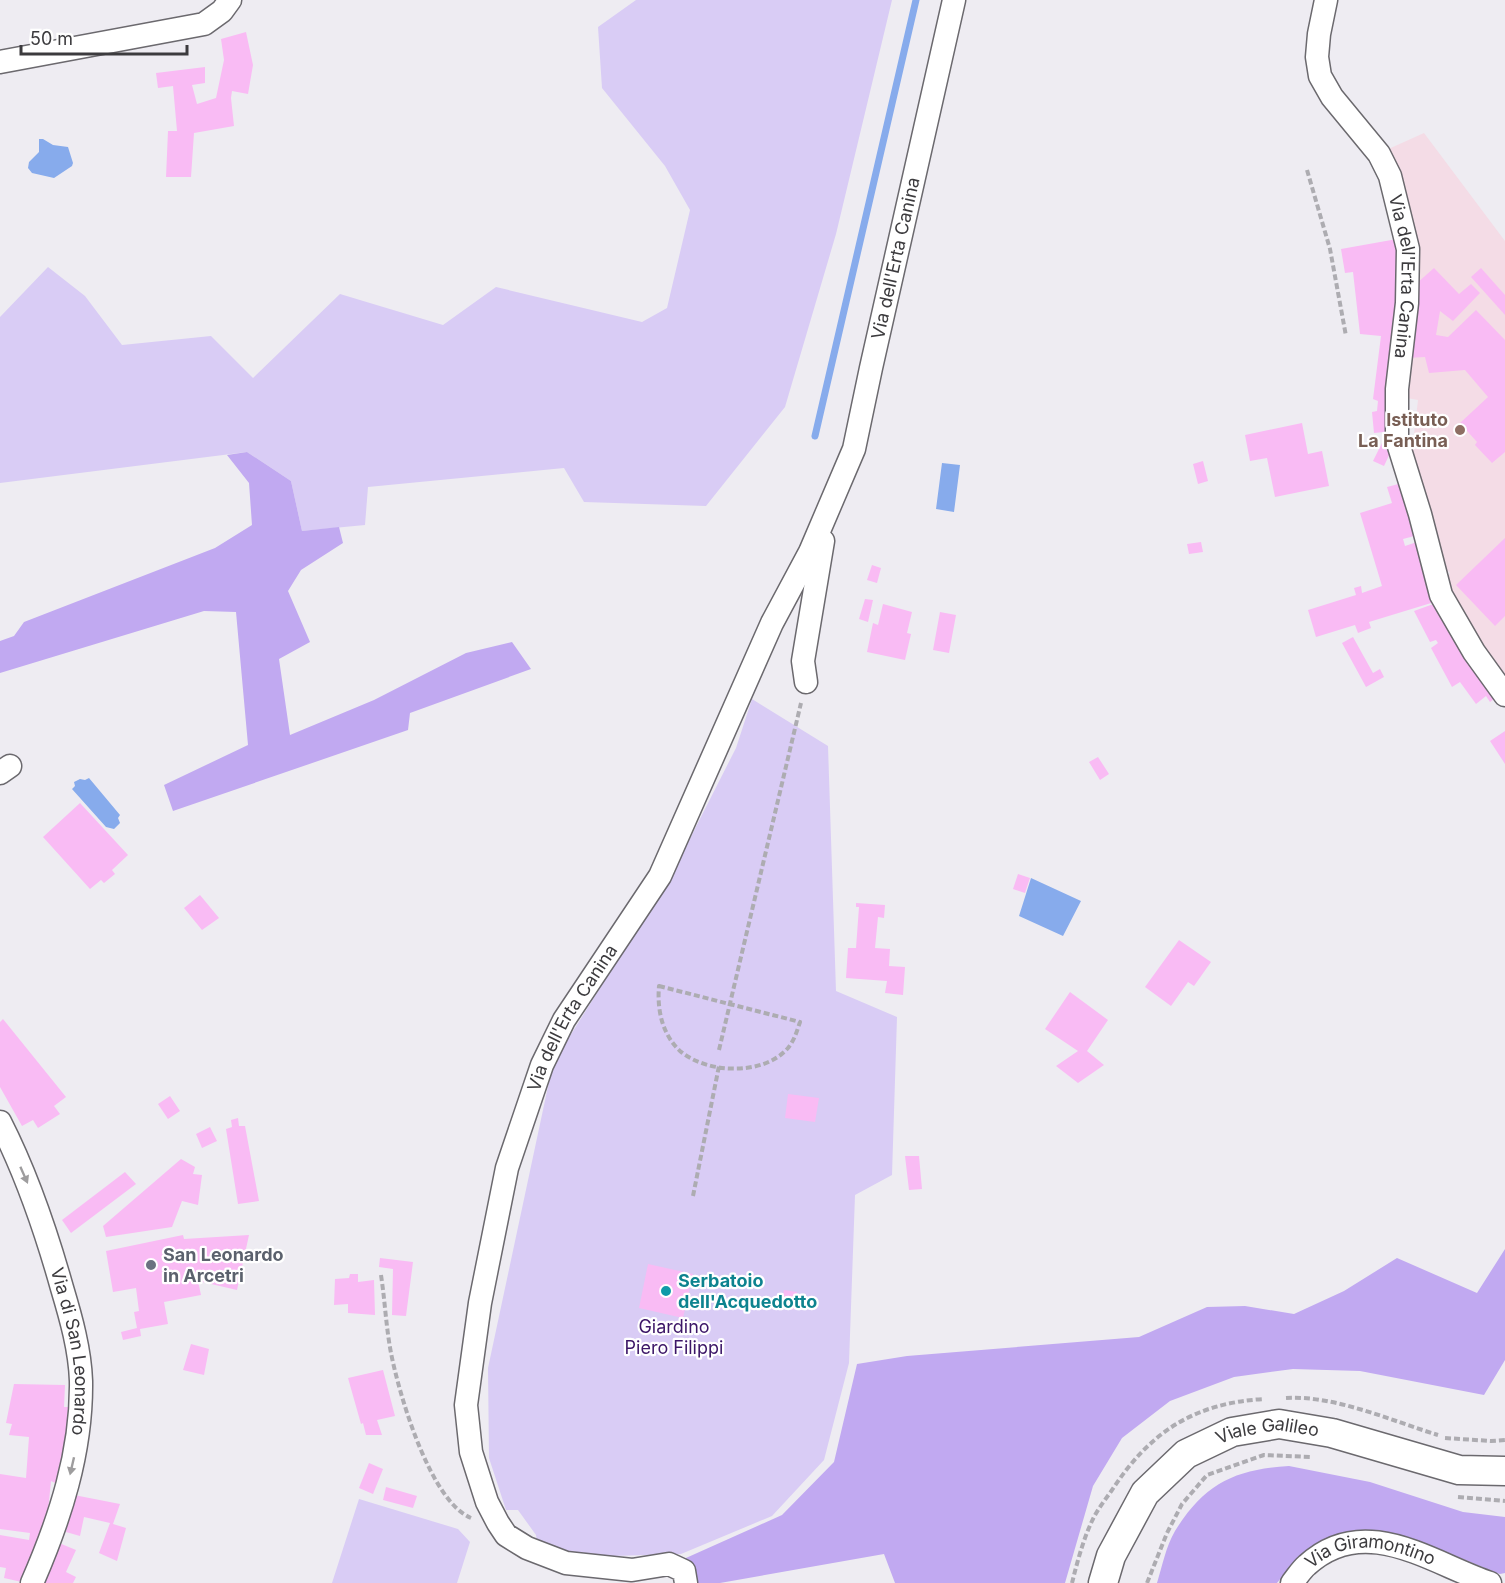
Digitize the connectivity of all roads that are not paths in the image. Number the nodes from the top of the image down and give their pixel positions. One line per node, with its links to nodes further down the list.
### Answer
1 (230, 0): 4 (street)
2 (954, 0): 7 (street, Via dell'Erta Canina)
3 (1326, 0): 6 (street, Via dell'Erta Canina)
4 (0, 62)
5 (1413, 368): 6 (street)
6 (1402, 460): 9 (street, Via dell'Erta Canina)
7 (827, 513): 8 (street, Via dell'Erta Canina); 13 (street, Via dell'Erta Canina)
8 (806, 682)
9 (1505, 695)
10 (0, 1122): 12 (street, Via di San Leonardo, one-way to 12)
11 (1505, 1471): 14 (main road, Viale Galileo)
12 (32, 1583)
13 (686, 1583)
14 (1103, 1583)
15 (1292, 1583): 16 (street, Via Giramontino)
16 (1490, 1583)

